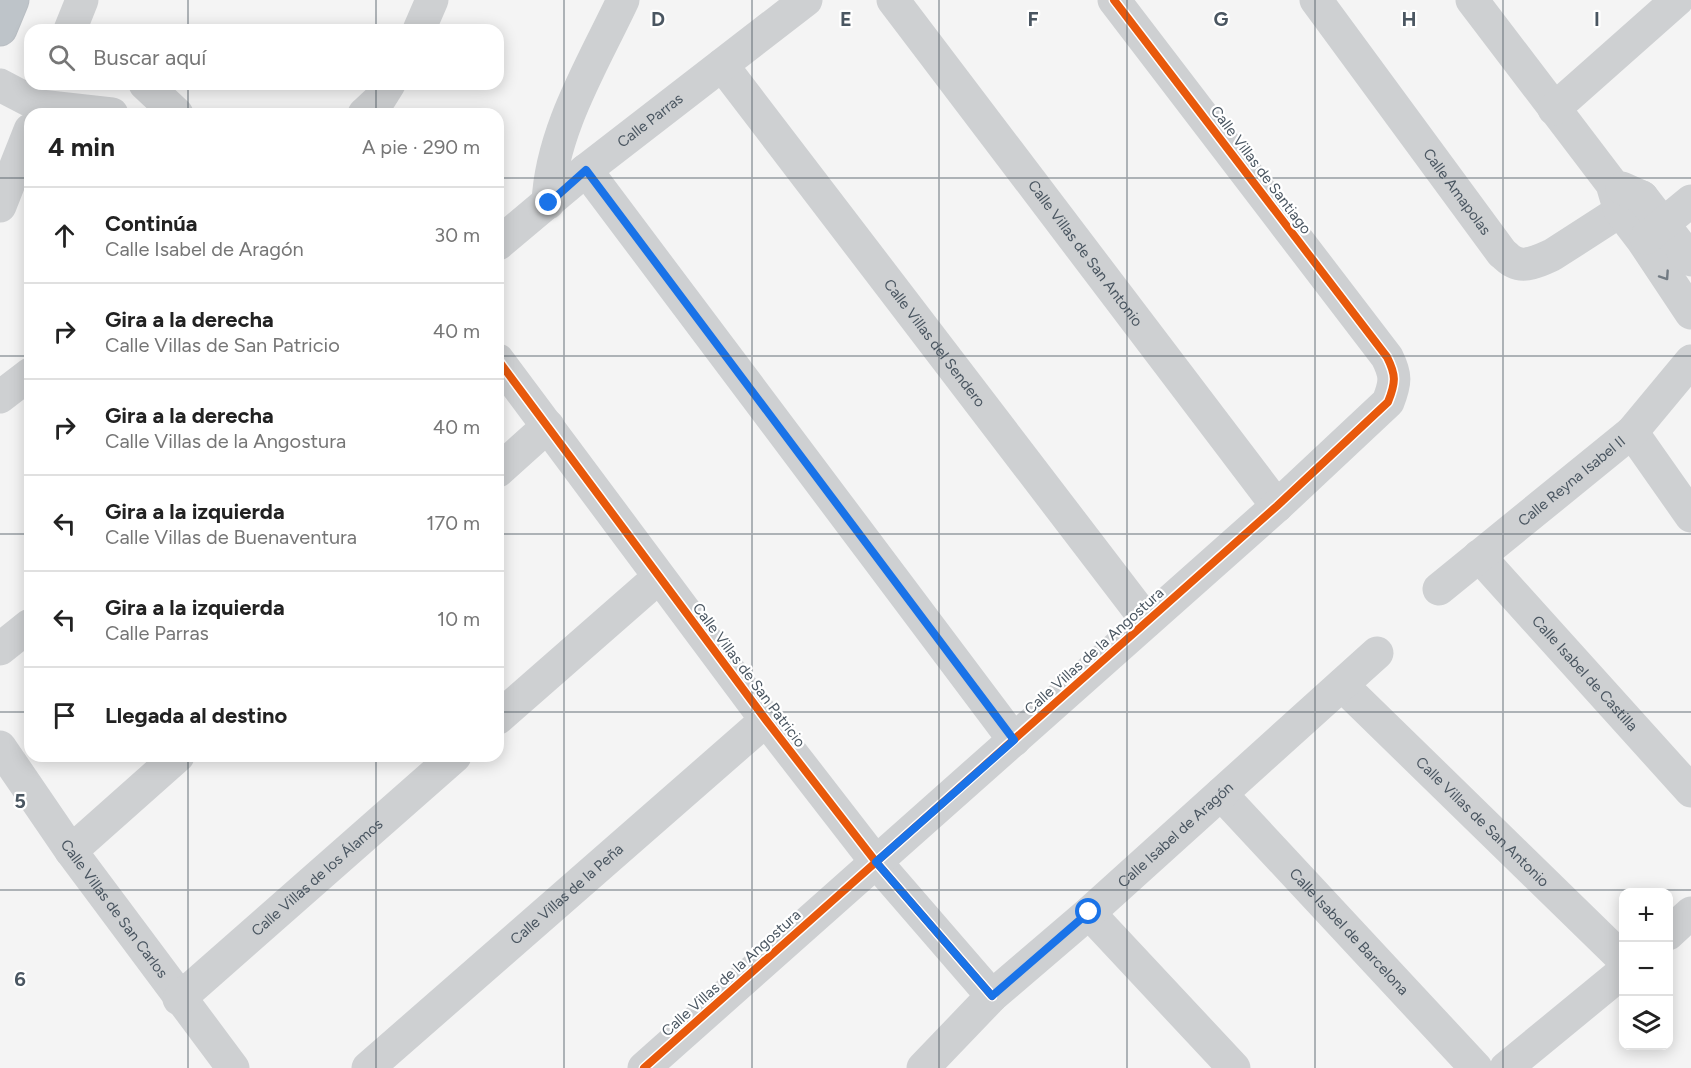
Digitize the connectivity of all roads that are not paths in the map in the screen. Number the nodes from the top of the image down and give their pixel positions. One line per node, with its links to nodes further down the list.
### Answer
1 (12, 0): 11 (highway)
2 (432, 0): 10 (street)
3 (622, 0): 24 (street)
4 (806, 0): 12 (street, Calle Parras)
5 (893, 0): 38 (street, Calle Villas de San Antonio)
6 (1114, 0): 30 (street, Calle Villas de Santiago)
7 (1316, 0): 22 (street, Calle Amapolas)
8 (1472, 0): 19 (street)
9 (1677, 0): 19 (street)
10 (422, 24)
11 (0, 29)
12 (722, 64): 21 (street, Calle Parras); 43 (street, Calle Villas del Sendero)
13 (0, 85): 16 (street)
14 (151, 90): 17 (street)
15 (385, 90): 18 (street)
16 (37, 108)
17 (170, 108)
18 (370, 108)
19 (1554, 108): 22 (street)
20 (24, 146): 25 (street)
21 (586, 170): 24 (street, Calle Parras); 50 (street)
22 (1624, 197): 26 (street)
23 (1691, 201): 26 (street)
24 (549, 203): 27 (street, Calle Parras)
25 (0, 206)
26 (1653, 233): 28 (street); 29 (street, one-way to 29)
27 (504, 239)
28 (1691, 260)
29 (1691, 313)
30 (1387, 357): 38 (street, Calle Villas de la Angostura)
31 (1691, 361): 36 (street, Calle Reyna Isabel II)
32 (504, 368): 35 (street, Calle Villas de San Patricio)
33 (24, 379): 34 (street)
34 (0, 397)
35 (549, 426): 37 (street); 41 (street, Calle Villas de San Patricio)
36 (1632, 432): 39 (street); 40 (street, Calle Reyna Isabel II)
37 (504, 466)
38 (1276, 506): 43 (street, Calle Villas de la Angostura)
39 (1691, 516)
40 (1479, 556): 42 (street, Calle Reyna Isabel II); 54 (street, Calle Isabel de Castilla)
41 (659, 577): 48 (street); 49 (street, Calle Villas de San Patricio)
42 (1439, 589)
43 (1147, 621): 50 (street, Calle Villas de la Angostura)
44 (24, 630): 45 (street)
45 (0, 649)
46 (1377, 653): 47 (street, Calle Isabel de Aragón)
47 (1342, 685): 55 (street, Calle Isabel de Aragón); 59 (street, Calle Villas de San Antonio)
48 (504, 713)
49 (766, 720): 57 (street, Calle Villas de San Patricio); 65 (street, Calle Villas de la Peña)
50 (1014, 740): 57 (street, Calle Villas de la Angostura)
51 (0, 747): 56 (street, Calle Villas de San Carlos)
52 (171, 762): 56 (street)
53 (448, 762): 62 (street, Calle Villas de los Álamos)
54 (1691, 791)
55 (1221, 794): 58 (street, Calle Isabel de Aragón); 68 (street, Calle Isabel de Barcelona)
56 (71, 851): 62 (street, Calle Villas de San Carlos)
57 (876, 862): 61 (street, Calle Villas de San Patricio); 66 (street, Calle Villas de la Angostura)
58 (1089, 912): 61 (street, Calle Isabel de Aragón); 63 (street)
59 (1619, 956)
60 (1619, 974): 69 (street)
61 (992, 996): 67 (street, Calle Isabel de Aragón)
62 (180, 999): 64 (street, Calle Villas de San Carlos)
63 (1228, 1066)
64 (233, 1068)
65 (368, 1068)
66 (644, 1068)
67 (923, 1068)
68 (1476, 1068)
69 (1506, 1068)

